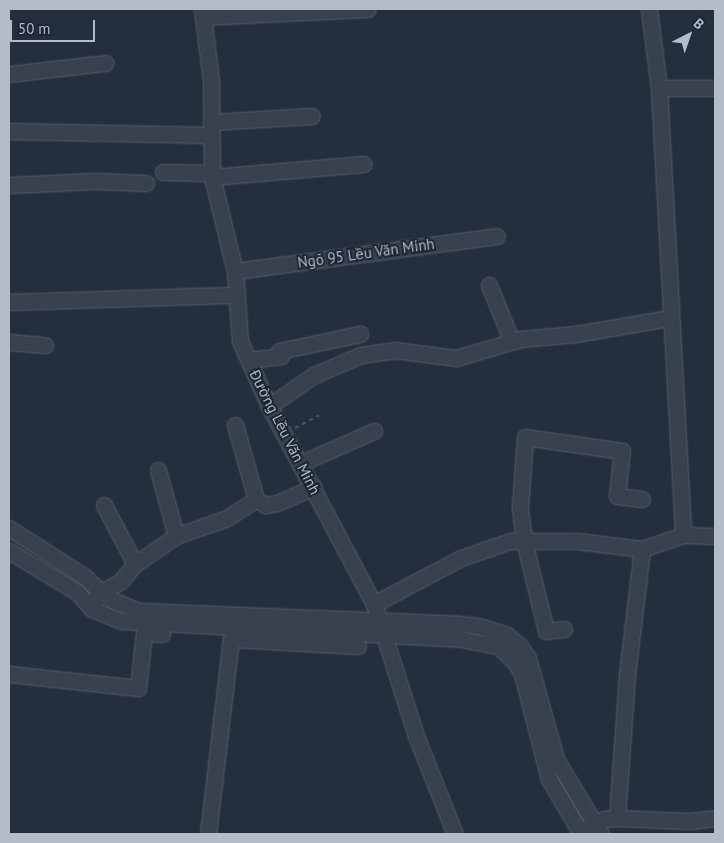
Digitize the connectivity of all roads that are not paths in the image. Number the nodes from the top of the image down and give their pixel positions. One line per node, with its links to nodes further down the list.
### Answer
1 (368, 9): 3 (street)
2 (649, 9): 6 (street)
3 (203, 13): 9 (street, Đường Lều Văn Minh)
4 (105, 63): 5 (street)
5 (9, 74)
6 (659, 88): 7 (street); 21 (street)
7 (715, 88)
8 (312, 116): 9 (street)
9 (211, 128): 10 (street); 13 (street, Đường Lều Văn Minh)
10 (9, 131)
11 (362, 164): 13 (street)
12 (164, 172): 13 (street)
13 (212, 175): 17 (street, Đường Lều Văn Minh)
14 (146, 183): 15 (street)
15 (9, 185)
16 (497, 236): 17 (street, Ngõ 95 Lều Văn Minh)
17 (235, 271): 19 (street, Đường Lều Văn Minh)
18 (489, 285): 24 (street)
19 (237, 295): 20 (street); 26 (street, Đường Lều Văn Minh)
20 (9, 302)
21 (670, 318): 24 (street); 37 (street)
22 (360, 334): 26 (street)
23 (9, 342): 25 (street)
24 (512, 342): 27 (street)
25 (45, 345)
26 (248, 360): 27 (street, Đường Lều Văn Minh)
27 (269, 406): 30 (street, Đường Lều Văn Minh)
28 (235, 424): 33 (street)
29 (374, 431): 30 (street)
30 (301, 463): 32 (street, Đường Lều Văn Minh)
31 (158, 470): 38 (street)
32 (314, 487): 33 (street); 45 (street, Đường Lều Văn Minh)
33 (256, 499): 38 (street)
34 (642, 499): 40 (street)
35 (104, 505): 43 (street)
36 (9, 528): 44 (street)
37 (683, 534): 39 (street); 41 (street)
38 (176, 536): 43 (street)
39 (715, 536)
40 (524, 541): 41 (street); 45 (street); 48 (street)
41 (642, 549): 53 (street)
42 (9, 551): 46 (street)
43 (135, 564): 44 (street)
44 (98, 592): 46 (street); 47 (street)
45 (374, 604): 47 (street, Đường Lều Văn Minh)
46 (92, 608): 50 (street)
47 (379, 619): 50 (street, Đường Lều Văn Minh); 52 (street)
48 (564, 629)
49 (231, 639): 50 (street); 51 (street); 57 (street)
50 (386, 642): 52 (street); 58 (street, Đường Lều Văn Minh)
51 (9, 674)
52 (536, 708): 55 (street); 56 (street)
53 (618, 818): 54 (street); 55 (street)
54 (715, 818)
55 (597, 829): 56 (street)
56 (579, 833)
57 (208, 834)
58 (455, 834)

